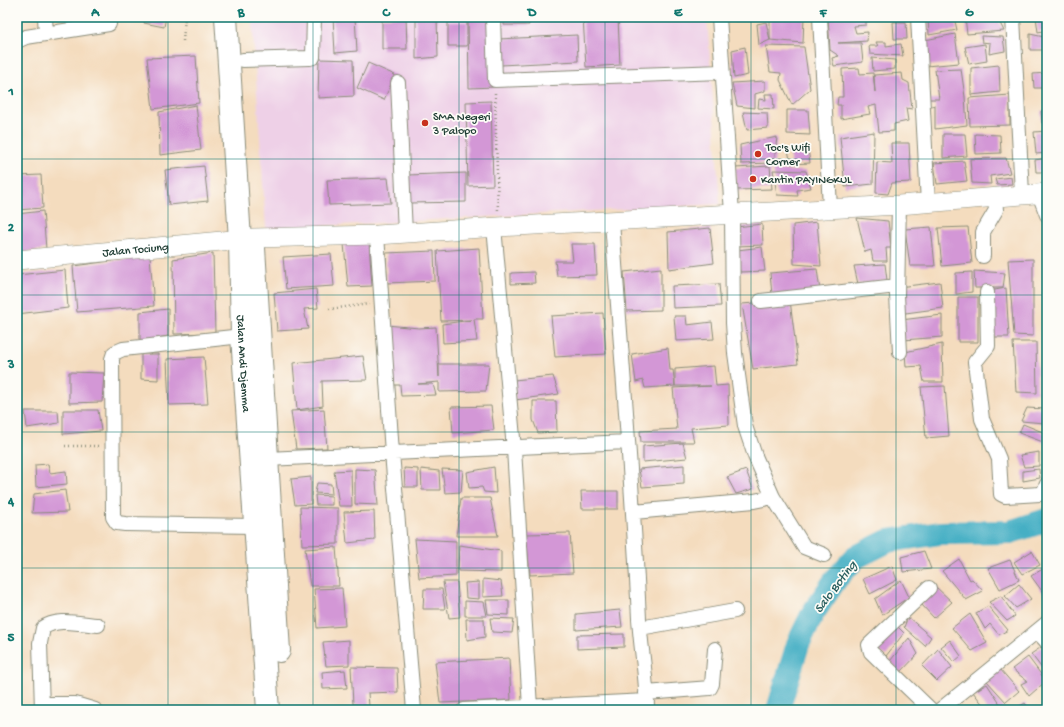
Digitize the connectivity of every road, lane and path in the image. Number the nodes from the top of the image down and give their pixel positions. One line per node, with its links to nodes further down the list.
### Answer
1 (45, 17): 12 (street)
2 (186, 17): 14 (path)
3 (226, 17): 30 (highway, Jalan Andi Djemma)
4 (240, 17): 15 (highway, Jalan Andi Djemma)
5 (314, 17): 15 (street)
6 (493, 17): 17 (street)
7 (719, 17): 16 (street)
8 (820, 17): 23 (street)
9 (918, 17): 21 (street)
10 (1013, 17): 19 (street)
11 (109, 24): 12 (street)
12 (46, 34): 13 (street)
13 (17, 41)
14 (183, 41)
15 (243, 60): 30 (highway, Jalan Andi Djemma)
16 (722, 72): 17 (street); 24 (street)
17 (495, 80): 27 (path)
18 (398, 84): 28 (street)
19 (1036, 194): 20 (street, Jalan Tociung); 25 (street)
20 (996, 197): 21 (street, Jalan Tociung); 31 (street)
21 (928, 203): 22 (street, Jalan Tociung)
22 (899, 205): 23 (street, Jalan Tociung); 33 (street)
23 (830, 208): 24 (street, Jalan Tociung)
24 (732, 214): 26 (street, Jalan Tociung); 47 (street)
25 (1047, 215)
26 (612, 220): 27 (street, Jalan Tociung); 40 (street)
27 (496, 227): 28 (street, Jalan Tociung); 43 (street)
28 (405, 233): 29 (street, Jalan Tociung)
29 (377, 235): 30 (street, Jalan Tociung); 36 (street)
30 (247, 239): 32 (street, Jalan Tociung); 38 (highway, Jalan Andi Djemma); 45 (highway, Jalan Andi Djemma)
31 (983, 256)
32 (17, 260)
33 (897, 286): 35 (street); 39 (street)
34 (987, 292): 46 (street)
35 (761, 301)
36 (381, 302): 37 (path); 44 (street)
37 (330, 309)
38 (242, 336): 42 (street); 49 (highway, Jalan Andi Djemma)
39 (900, 352)
40 (627, 442): 43 (street); 48 (street)
41 (65, 446): 42 (path)
42 (113, 446): 49 (street)
43 (514, 449): 44 (street); 60 (street)
44 (392, 453): 45 (street); 64 (street)
45 (267, 459): 63 (highway, Jalan Andi Djemma)
46 (1047, 484)
47 (773, 497): 48 (street); 50 (street)
48 (634, 512): 55 (street)
49 (255, 526): 62 (highway, Jalan Andi Djemma)
50 (824, 555)
51 (929, 588): 66 (street)
52 (735, 611): 55 (street)
53 (98, 625): 59 (street)
54 (1042, 627): 56 (street); 67 (street)
55 (640, 628): 58 (street)
56 (1047, 642)
57 (715, 649): 58 (street)
58 (647, 702): 60 (street)
59 (42, 707): 61 (street)
60 (530, 707): 65 (street)
61 (95, 710)
62 (268, 710)
63 (282, 710)
64 (414, 710)
65 (464, 710)
66 (931, 710)
67 (940, 710)

